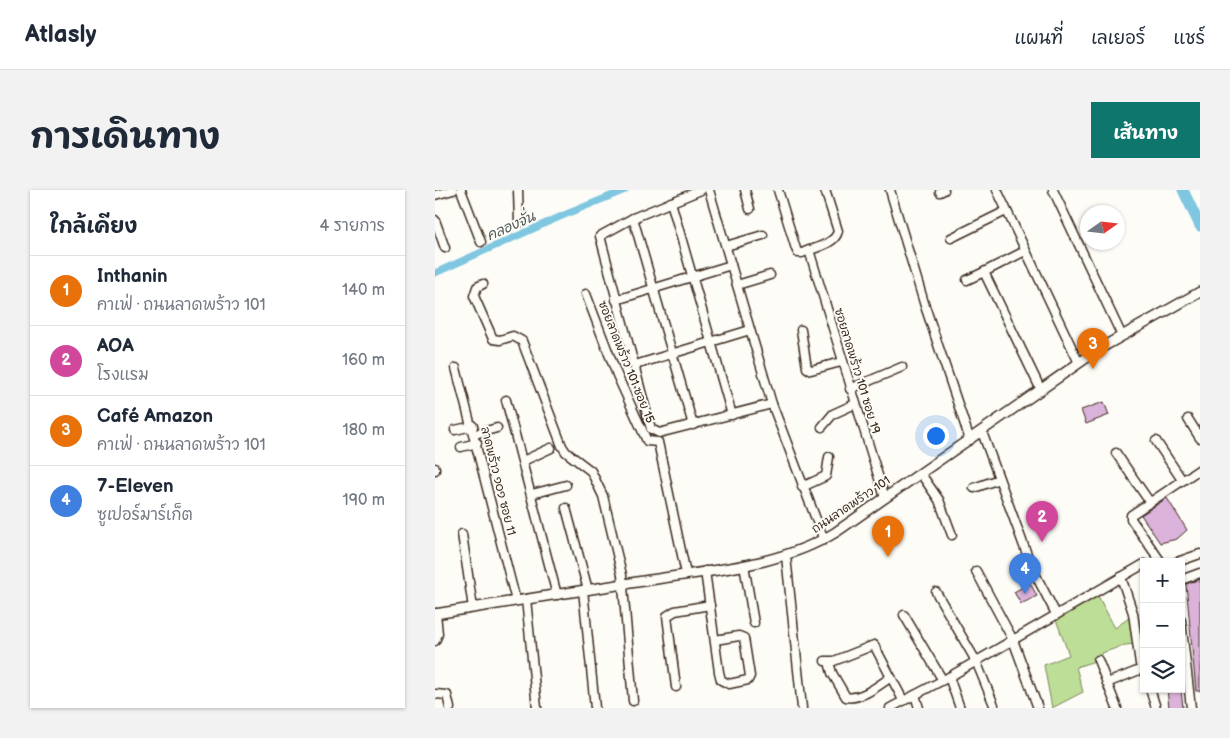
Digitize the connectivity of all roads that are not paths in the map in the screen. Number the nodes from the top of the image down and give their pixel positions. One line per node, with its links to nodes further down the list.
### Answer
1 (461, 190): 21 (street)
2 (518, 190): 18 (street)
3 (701, 190): 13 (street)
4 (709, 190): 22 (street)
5 (745, 190): 14 (street)
6 (778, 190): 24 (street)
7 (825, 190): 24 (street)
8 (890, 190): 62 (street)
9 (997, 190): 15 (street)
10 (1053, 190): 39 (street)
11 (449, 191): 12 (street)
12 (435, 195)
13 (671, 202): 16 (street); 29 (street)
14 (750, 209)
15 (1006, 211): 20 (street); 25 (street)
16 (633, 218): 33 (street); 36 (street)
17 (435, 220): 23 (street)
18 (519, 223)
19 (763, 235): 22 (street)
20 (951, 238)
21 (481, 242)
22 (726, 246): 26 (street)
23 (445, 248)
24 (809, 250): 42 (street, ซอยลาดพร้าว 101 ซอย 19)
25 (1025, 251): 27 (street); 44 (street)
26 (731, 265): 29 (street); 32 (street)
27 (984, 272): 30 (street); 48 (street)
28 (770, 275): 32 (street)
29 (692, 277): 33 (street); 40 (street)
30 (967, 280)
31 (483, 284): 96 (street)
32 (737, 286): 37 (street)
33 (654, 289): 36 (street); 41 (street)
34 (1200, 292): 39 (street, ถนนลาดพร้าว 101)
35 (586, 294): 93 (street, ซอยลาดพร้าว 101 ซอย 15)
36 (616, 300): 43 (street)
37 (750, 330): 40 (street); 50 (street)
38 (801, 330): 42 (street)
39 (1122, 336): 44 (street, ถนนลาดพร้าว 101)
40 (711, 343): 41 (street); 52 (street)
41 (673, 354): 43 (street); 54 (street)
42 (841, 362): 47 (street, ซอยลาดพร้าว 101 ซอย 19)
43 (635, 364): 54 (street)
44 (1079, 364): 48 (street, ถนนลาดพร้าว 101)
45 (902, 367): 47 (street)
46 (456, 368): 55 (street, ลาดพร้าว ๑๐๑ ซอย 11)
47 (850, 389): 51 (street, ซอยลาดพร้าว 101 ซอย 19)
48 (1041, 390): 59 (street, ถนนลาดพร้าว 101)
49 (505, 400): 69 (street)
50 (772, 404): 52 (street); 75 (street)
51 (855, 404): 57 (street); 78 (street, ซอยลาดพร้าว 101 ซอย 19)
52 (732, 414): 54 (street)
53 (1188, 419): 61 (street)
54 (693, 425)
55 (473, 426): 58 (street); 60 (street, ลาดพร้าว ๑๐๑ ซอย 11)
56 (497, 428): 60 (street)
57 (821, 428)
58 (455, 430)
59 (982, 432): 62 (street, ถนนลาดพร้าว 101); 72 (street)
60 (475, 434): 64 (street, ลาดพร้าว ๑๐๑ ซอย 11)
61 (1200, 438)
62 (970, 440): 71 (street, ถนนลาดพร้าว 101)
63 (1156, 441): 73 (street)
64 (477, 443): 65 (street); 101 (street, ลาดพร้าว ๑๐๑ ซอย 11)
65 (461, 447)
66 (551, 448): 69 (street)
67 (1116, 453): 79 (street)
68 (829, 457): 75 (street)
69 (523, 461): 77 (street)
70 (1200, 469): 73 (street)
71 (921, 474): 78 (street, ถนนลาดพร้าว 101); 82 (street)
72 (999, 479): 76 (street); 105 (street)
73 (1182, 480): 79 (street)
74 (566, 485): 77 (street)
75 (802, 487): 83 (street)
76 (975, 488)
77 (532, 494): 99 (street)
78 (885, 498): 83 (street, ถนนลาดพร้าว 101)
79 (1149, 501): 86 (street)
80 (566, 508): 97 (street)
81 (462, 534): 103 (street)
82 (952, 535)
83 (823, 540): 85 (street, ถนนลาดพร้าว 101)
84 (1200, 554): 87 (street)
85 (786, 556): 88 (street, ถนนลาดพร้าว 101); 129 (street)
86 (1158, 558)
87 (1185, 559)
88 (744, 565): 90 (street, ถนนลาดพร้าว 101); 107 (street)
89 (1140, 566): 94 (street)
90 (705, 571): 93 (street, ถนนลาดพร้าว 101); 102 (street)
91 (976, 571): 109 (street)
92 (1200, 573): 95 (street)
93 (686, 574): 96 (street, ถนนลาดพร้าว 101)
94 (1121, 578): 105 (street); 112 (street)
95 (1185, 579)
96 (624, 584): 97 (street, ถนนลาดพร้าว 101); 124 (street)
97 (585, 590): 99 (street, ถนนลาดพร้าว 101); 128 (street)
98 (936, 592): 114 (street)
99 (557, 594): 100 (street, ถนนลาดพร้าว 101)
100 (527, 599): 101 (street, ถนนลาดพร้าว 101); 127 (street)
101 (516, 601): 103 (street, ถนนลาดพร้าว 101)
102 (710, 606): 108 (street); 119 (street)
103 (473, 608): 104 (street, ถนนลาดพร้าว 101)
104 (436, 613): 110 (street)
105 (1056, 614): 109 (street)
106 (904, 615): 117 (street)
107 (754, 622)
108 (715, 640): 108 (street)
109 (1013, 640): 114 (street); 133 (street)
110 (435, 641)
111 (1184, 648): 136 (street)
112 (1140, 654)
113 (1099, 660): 118 (street)
114 (976, 661): 117 (street); 125 (street)
115 (1140, 672): 118 (street)
116 (891, 678): 116 (street); 123 (street)
117 (946, 678): 122 (street); 132 (street)
118 (1107, 683): 134 (street)
119 (676, 687)
120 (1151, 693): 135 (street)
121 (435, 694): 126 (street)
122 (915, 695): 123 (street); 131 (street)
123 (903, 700): 130 (street)
124 (633, 701)
125 (994, 704)
126 (450, 708)
127 (537, 708)
128 (595, 708)
129 (802, 708)
130 (890, 708)
131 (919, 708)
132 (960, 708)
133 (1038, 708)
134 (1117, 708)
135 (1156, 708)
136 (1191, 708)

